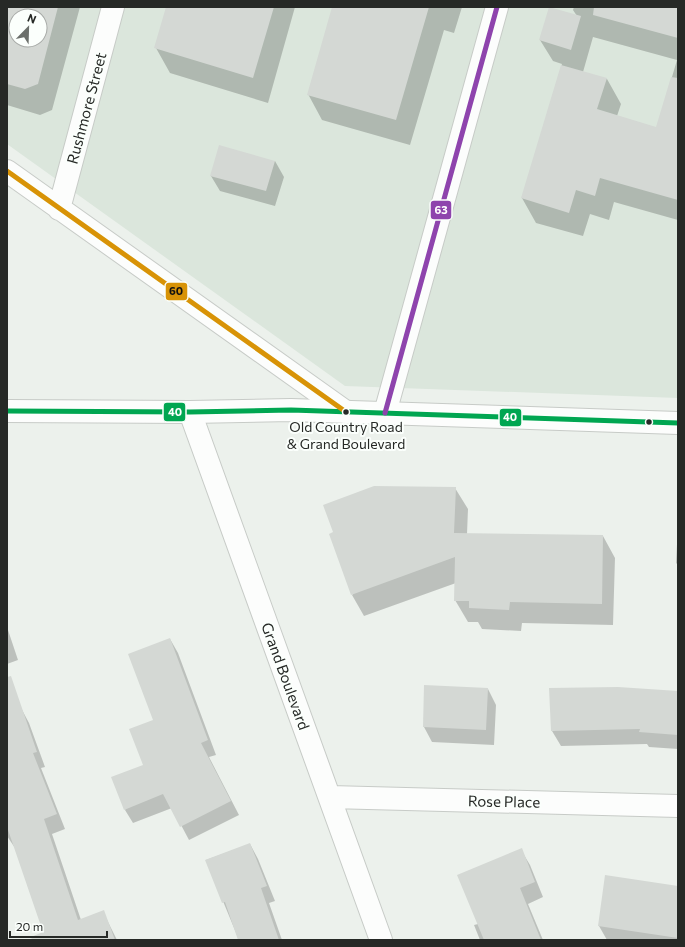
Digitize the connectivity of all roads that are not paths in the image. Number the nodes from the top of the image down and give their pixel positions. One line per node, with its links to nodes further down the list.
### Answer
1 (114, 7): 4 (street, Rushmore Street)
2 (497, 7): 8 (street)
3 (7, 171): 4 (street)
4 (59, 209): 7 (street)
5 (7, 411): 6 (street)
6 (190, 412): 7 (street); 10 (street, Grand Boulevard)
7 (346, 412): 8 (street)
8 (385, 413): 9 (street)
9 (678, 423)
10 (330, 797): 11 (street, Rose Place); 12 (street, Grand Boulevard)
11 (678, 806)
12 (381, 940)

